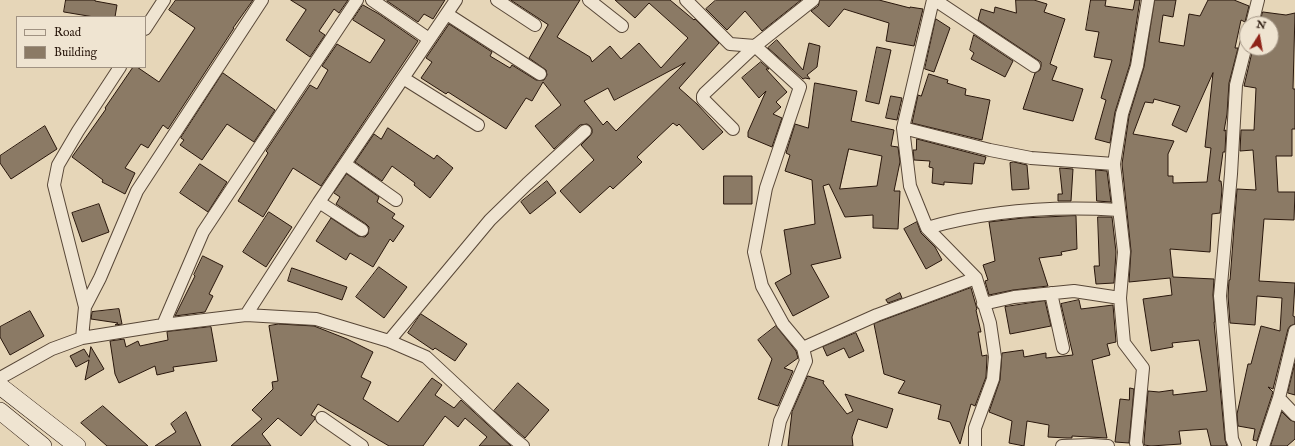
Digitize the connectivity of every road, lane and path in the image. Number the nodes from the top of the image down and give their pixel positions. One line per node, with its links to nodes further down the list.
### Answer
1 (164, 0): 17 (street)
2 (262, 0): 40 (street)
3 (357, 0): 42 (street)
4 (372, 0): 18 (street)
5 (456, 0): 13 (street)
6 (497, 0): 15 (street)
7 (589, 0): 16 (street)
8 (686, 0): 19 (street)
9 (813, 0): 19 (street)
10 (934, 0): 21 (street); 26 (street)
11 (1148, 0): 30 (street)
12 (1258, 0): 14 (street)
13 (447, 14): 18 (street); 23 (street)
14 (1254, 16)
15 (535, 25)
16 (622, 26)
17 (146, 27)
18 (429, 39): 24 (street)
19 (755, 46): 27 (street); 46 (street)
20 (1243, 56): 63 (street)
21 (1034, 66)
22 (119, 68): 40 (street)
23 (540, 74)
24 (403, 78): 25 (street); 29 (street)
25 (478, 125)
26 (903, 128): 30 (street); 34 (street)
27 (732, 129)
28 (585, 131): 45 (street)
29 (345, 164): 31 (street); 32 (street)
30 (1114, 164): 33 (street)
31 (396, 200)
32 (319, 202): 35 (street); 41 (street)
33 (1119, 210): 34 (street); 38 (street)
34 (928, 228): 36 (street)
35 (362, 230)
36 (976, 278): 39 (street); 46 (street)
37 (1051, 293): 38 (street); 39 (street); 47 (street)
38 (1120, 298): 54 (street)
39 (983, 304): 60 (street)
40 (85, 307): 44 (street)
41 (246, 315): 42 (street); 45 (street)
42 (163, 325): 44 (street)
43 (1295, 331): 50 (street)
44 (82, 338): 48 (street)
45 (389, 342): 58 (street)
46 (803, 348): 59 (street)
47 (1063, 348)
48 (0, 378)
49 (0, 386): 56 (main road)
50 (1279, 398): 52 (street); 64 (street)
51 (0, 411): 55 (main road)
52 (1295, 415)
53 (322, 418): 57 (street)
54 (1133, 445)
55 (43, 446)
56 (77, 446)
57 (362, 446)
58 (524, 446)
59 (775, 446)
60 (975, 446)
61 (1062, 446): 62 (street)
62 (1108, 446)
63 (1235, 446)
64 (1263, 446)

